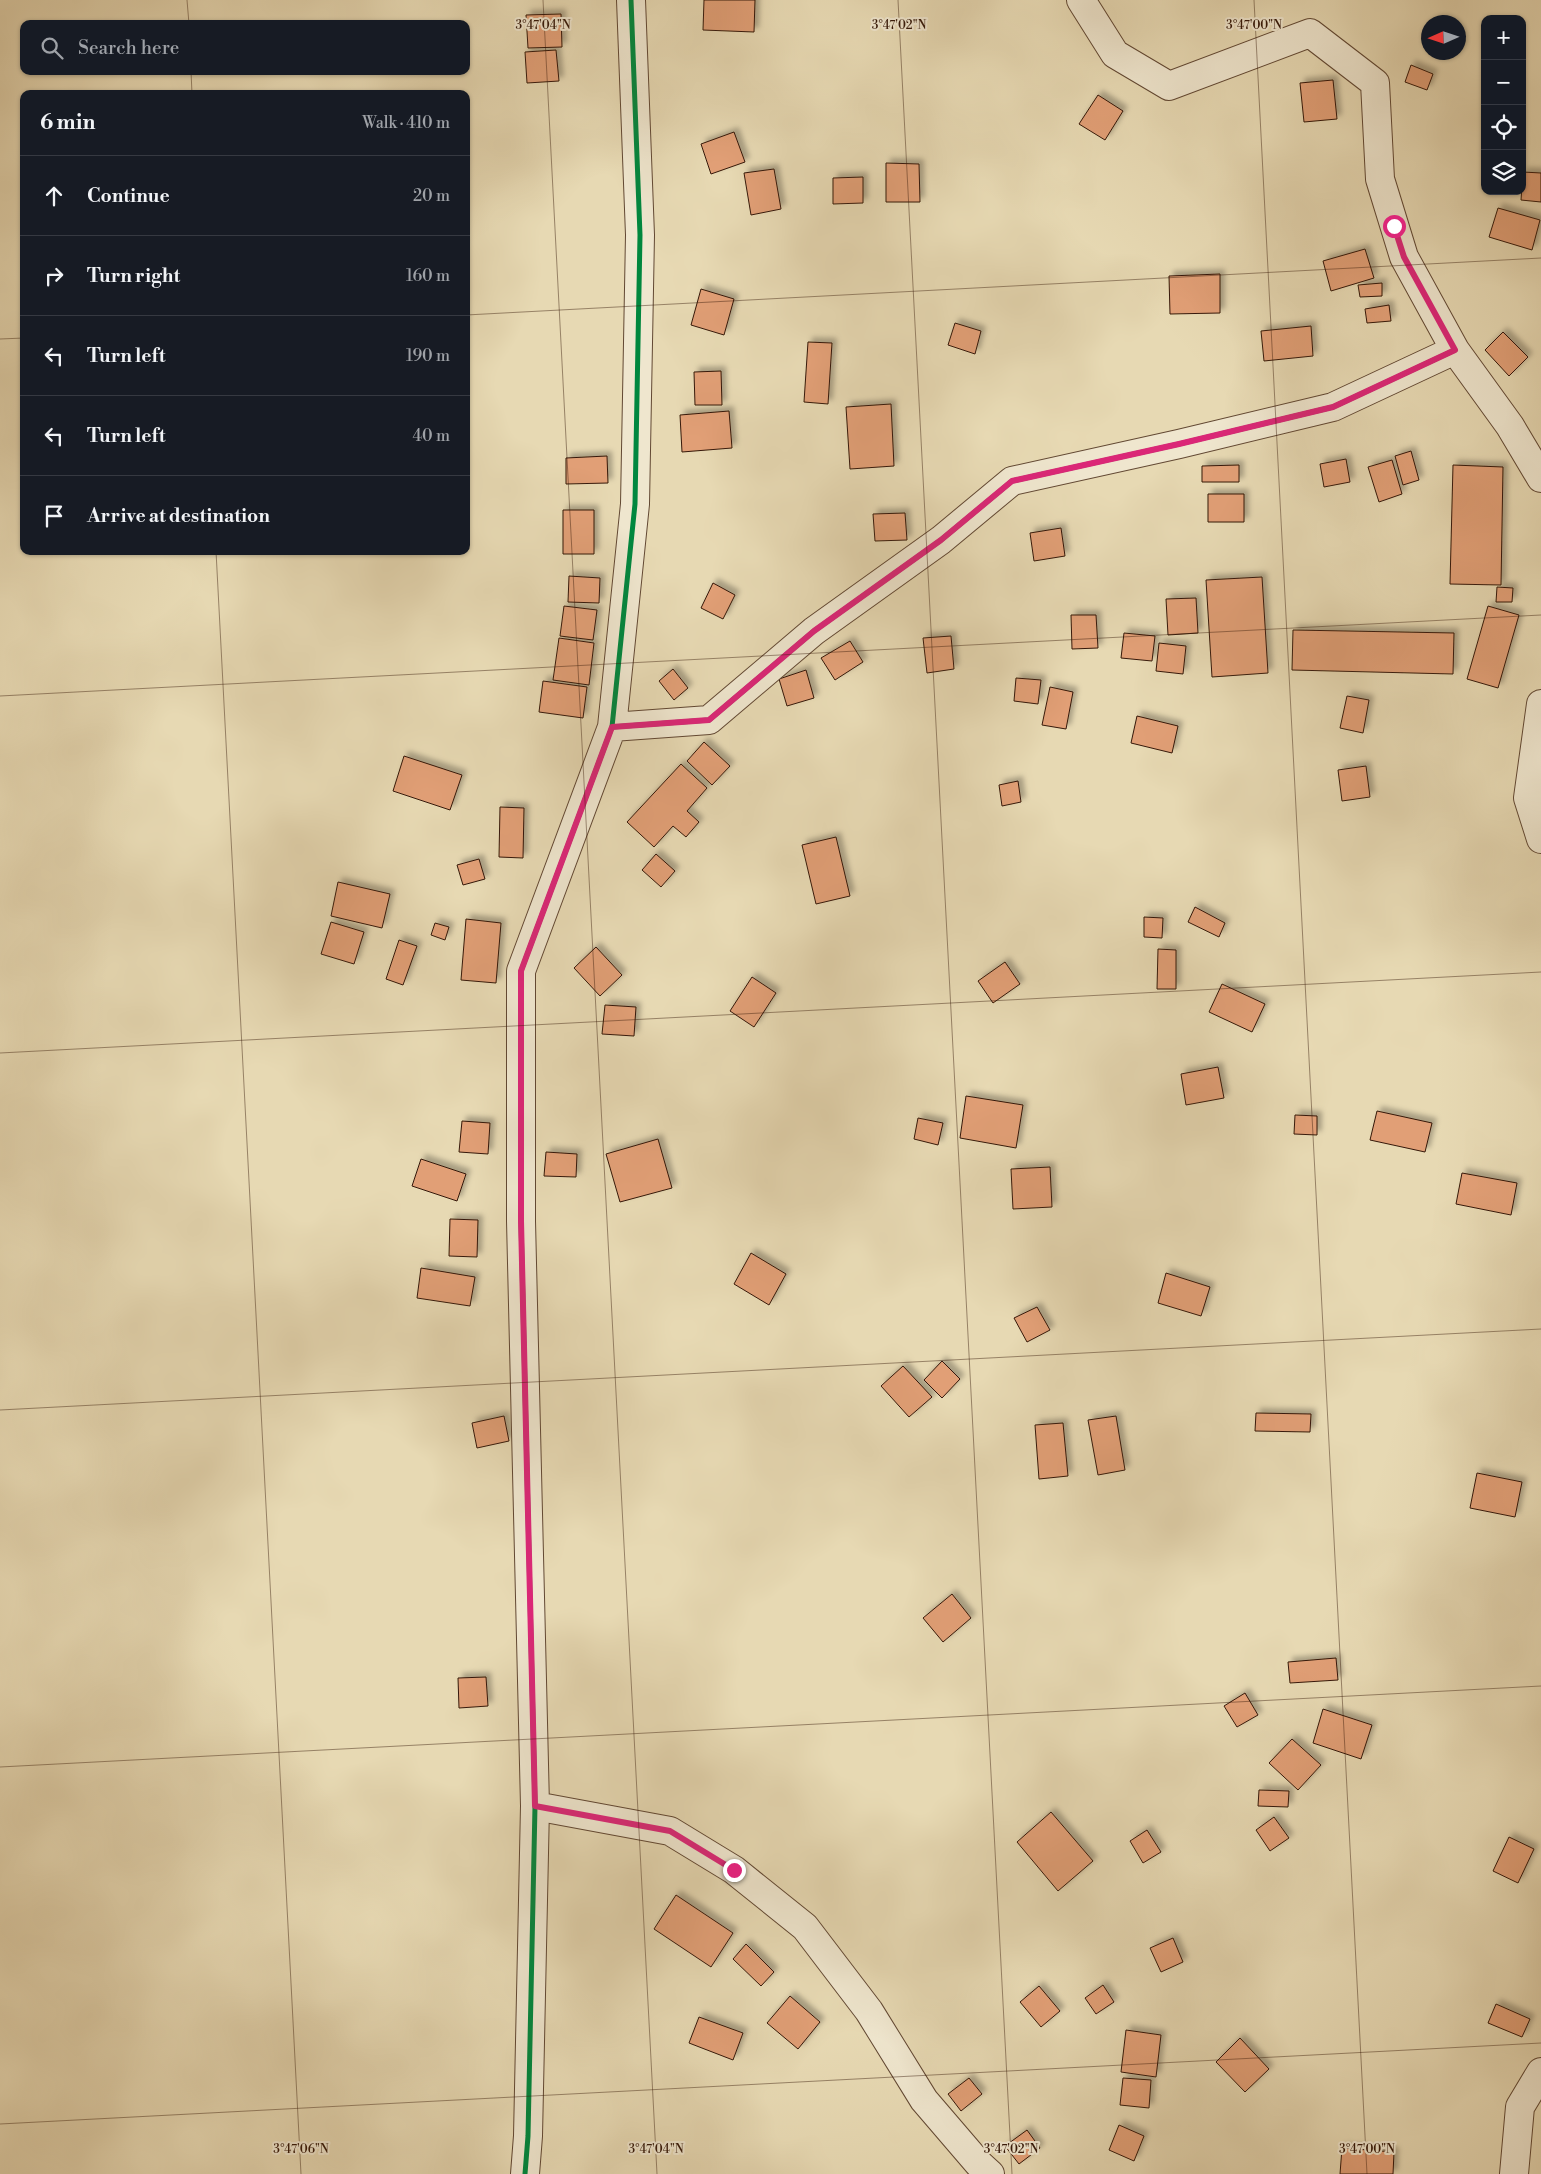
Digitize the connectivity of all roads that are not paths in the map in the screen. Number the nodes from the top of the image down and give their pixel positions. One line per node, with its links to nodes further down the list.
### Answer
1 (632, 0): 6 (street)
2 (1081, 0): 3 (street)
3 (1455, 350): 4 (street); 6 (street)
4 (1541, 478)
5 (1541, 704): 7 (street)
6 (612, 727): 8 (street)
7 (1541, 839)
8 (535, 1806): 10 (street); 11 (street)
9 (1541, 2072): 12 (street)
10 (525, 2174)
11 (990, 2174)
12 (1514, 2174)

